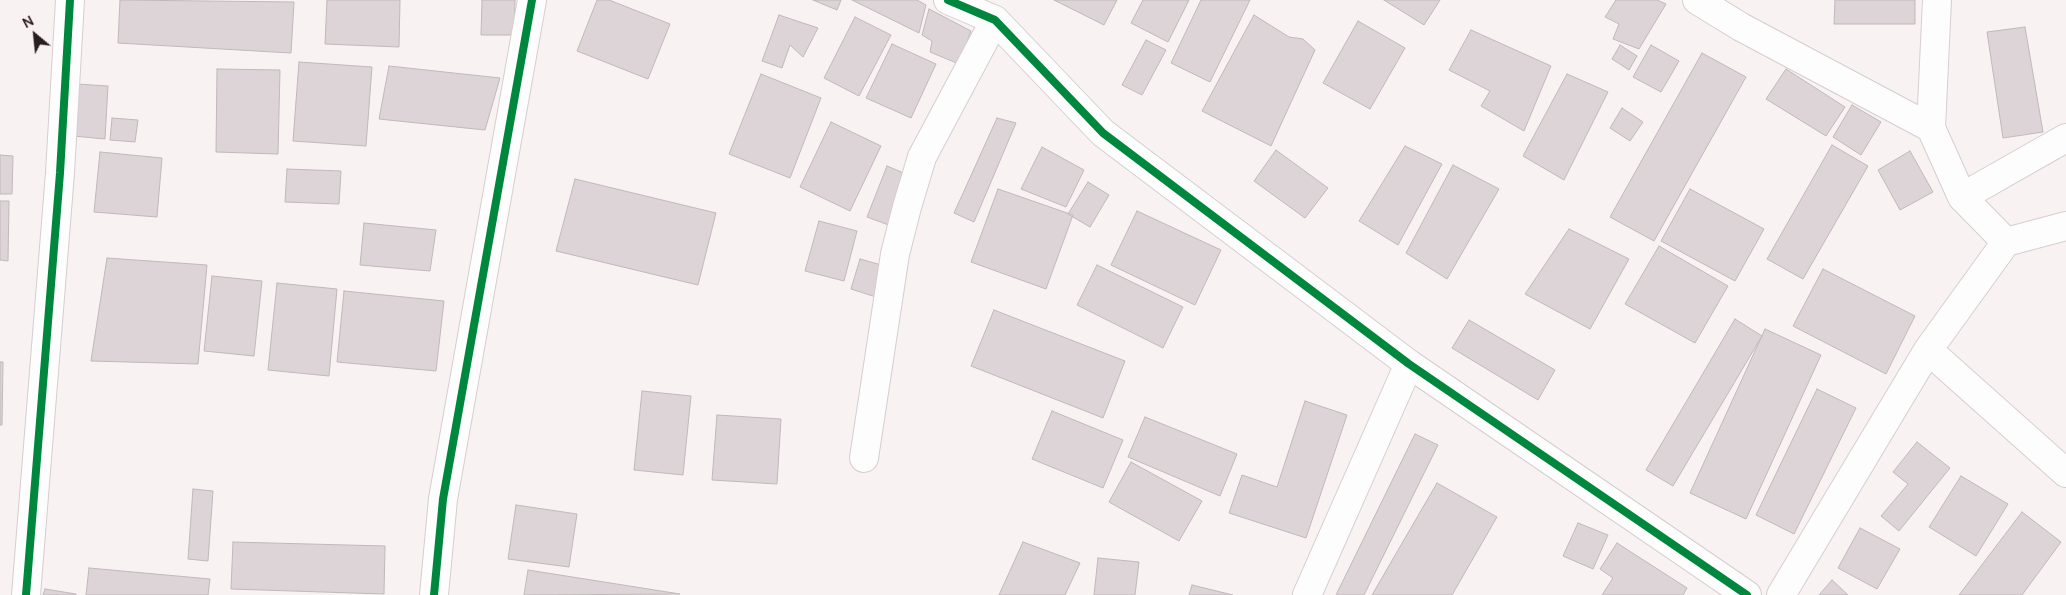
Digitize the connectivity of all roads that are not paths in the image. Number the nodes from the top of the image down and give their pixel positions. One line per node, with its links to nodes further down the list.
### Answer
1 (70, 0): 16 (street)
2 (532, 0): 17 (street)
3 (948, 0): 6 (street)
4 (1697, 0): 7 (street)
5 (1937, 0): 7 (street)
6 (996, 20): 13 (street); 14 (street)
7 (1931, 128): 9 (street)
8 (2066, 138): 9 (street)
9 (1962, 197): 11 (street)
10 (2066, 226): 11 (street)
11 (2006, 242): 12 (street)
12 (1928, 350): 15 (street); 20 (street)
13 (1409, 364): 18 (street); 19 (street)
14 (864, 458)
15 (2066, 473)
16 (26, 595)
17 (434, 595)
18 (1306, 595)
19 (1747, 595)
20 (1781, 595)

